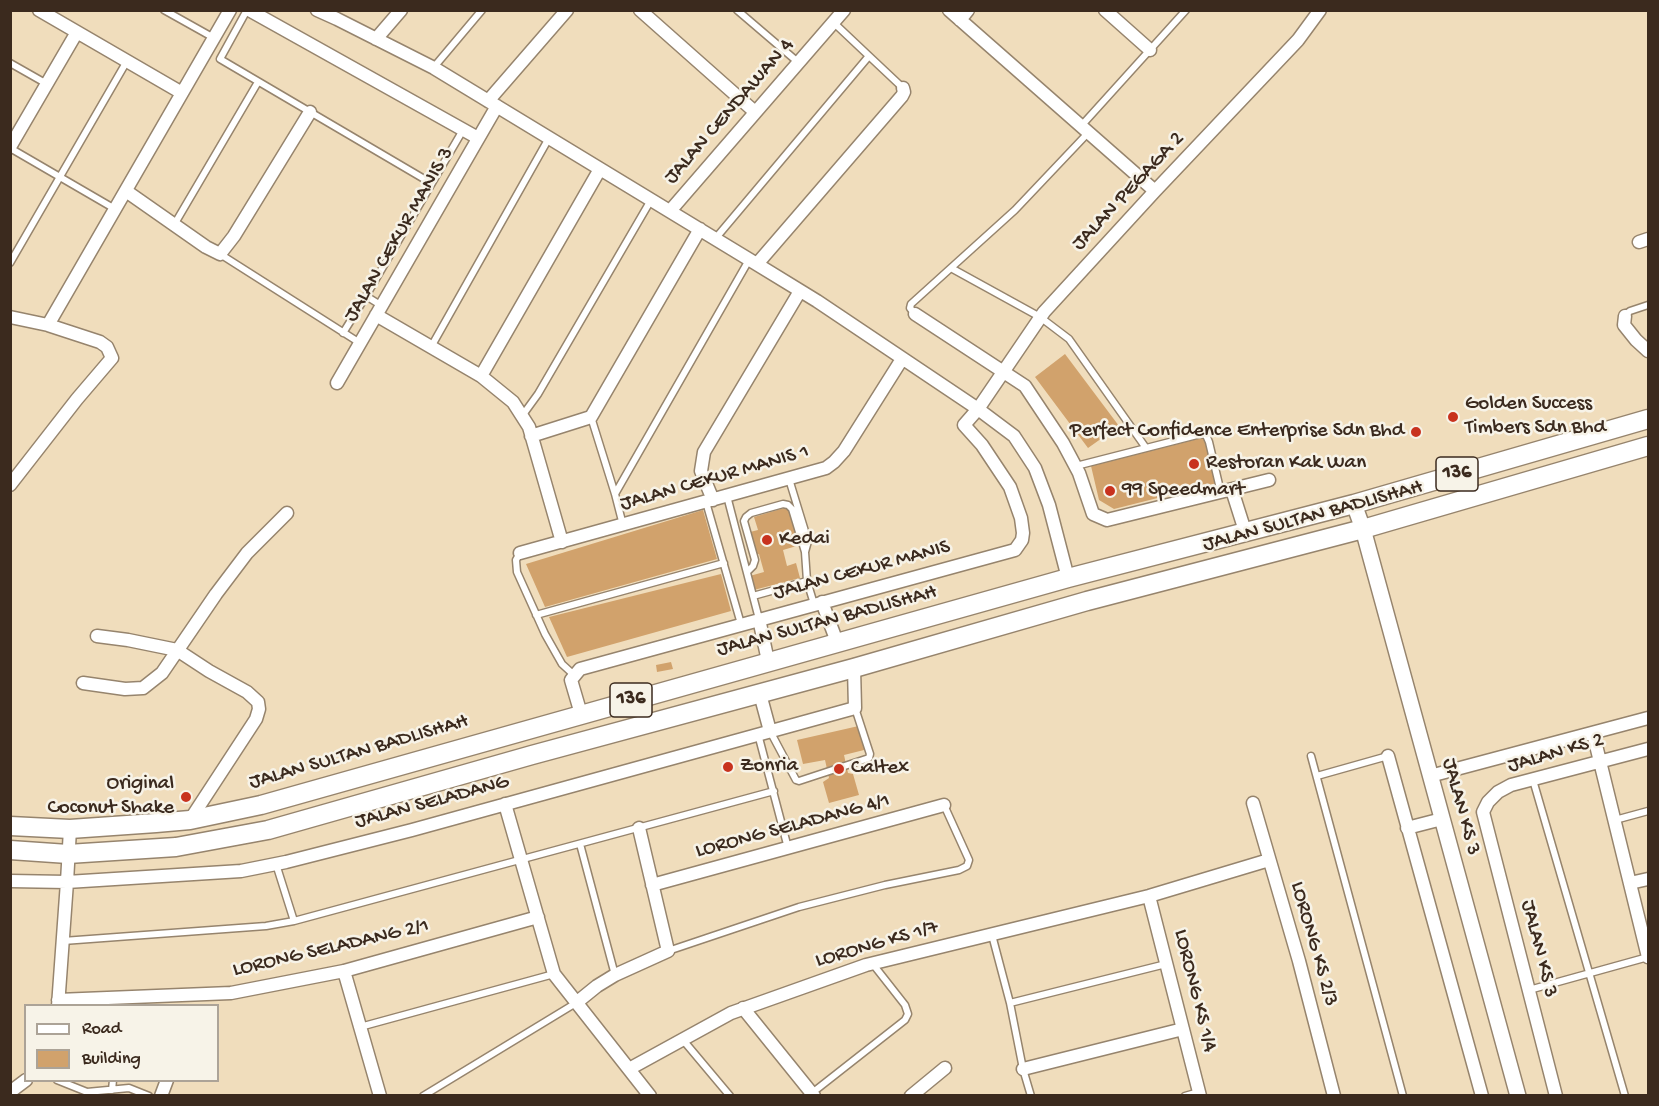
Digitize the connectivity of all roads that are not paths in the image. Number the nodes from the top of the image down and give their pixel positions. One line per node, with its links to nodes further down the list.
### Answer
1 (39, 10): 17 (street)
2 (164, 10): 18 (lane)
3 (230, 10): 18 (street)
4 (248, 10): 26 (lane); 34 (street)
5 (317, 10): 19 (street)
6 (401, 10): 19 (street)
7 (482, 10): 25 (lane)
8 (567, 10): 30 (street, JALAN CEKUR MANIS 3)
9 (640, 10): 32 (street)
10 (737, 10): 24 (lane)
11 (949, 10): 16 (street)
12 (1105, 10): 20 (street)
13 (1186, 10): 20 (lane)
14 (1320, 10): 43 (street, JALAN PEGAGA 2)
15 (837, 15): 21 (lane); 24 (street, JALAN CENDAWAN 4)
16 (964, 15): 33 (street)
17 (76, 32): 22 (street); 27 (street)
18 (214, 38): 29 (street)
19 (376, 39): 25 (street)
20 (1150, 50): 33 (lane)
21 (869, 56): 28 (lane); 49 (lane)
22 (127, 61): 29 (street); 40 (lane)
23 (10, 63): 27 (lane)
24 (799, 63): 32 (street, JALAN CENDAWAN 4)
25 (434, 68): 30 (street)
26 (258, 82): 31 (lane); 47 (lane)
27 (47, 84): 35 (street)
28 (903, 88): 51 (street)
29 (182, 93): 42 (street)
30 (492, 104): 36 (street, JALAN CEKUR MANIS 3); 37 (street)
31 (310, 112): 41 (lane); 50 (street)
32 (755, 112): 46 (street, JALAN CENDAWAN 4)
33 (1085, 129): 43 (street); 53 (lane)
34 (463, 130): 36 (street); 41 (lane)
35 (14, 133): 38 (street)
36 (478, 138): 57 (street, JALAN CEKUR MANIS 3)
37 (549, 138): 39 (street); 65 (lane)
38 (10, 148): 40 (lane)
39 (600, 169): 44 (street); 69 (street)
40 (60, 177): 45 (lane); 52 (lane)
41 (431, 183): 55 (lane)
42 (126, 191): 45 (street); 47 (street)
43 (1155, 191): 61 (street, JALAN PEGAGA 2)
44 (651, 200): 46 (street); 72 (lane)
45 (115, 209): 62 (street)
46 (670, 211): 48 (street)
47 (174, 225): 50 (street)
48 (700, 229): 49 (street); 73 (street)
49 (715, 239): 51 (street)
50 (220, 254): 63 (lane)
51 (753, 262): 54 (street); 84 (lane)
52 (10, 263)
53 (951, 268): 58 (lane); 61 (lane)
54 (800, 291): 67 (street); 86 (street)
55 (366, 296): 57 (lane); 63 (lane)
56 (1648, 305): 59 (lane)
57 (379, 310): 64 (street, JALAN CEKUR MANIS 3); 65 (street)
58 (915, 314): 68 (street)
59 (1625, 316): 66 (street)
60 (10, 317): 62 (street)
61 (1040, 317): 68 (street, JALAN PEGAGA 2); 77 (lane)
62 (48, 325): 82 (street)
63 (343, 333): 64 (lane)
64 (360, 344): 70 (street, JALAN CEKUR MANIS 3)
65 (430, 347): 69 (street)
66 (1648, 351)
67 (902, 359): 71 (street); 80 (street, JALAN CEKUR MANIS 1)
68 (1003, 371): 71 (street, JALAN PEGAGA 2); 79 (street)
69 (481, 376): 72 (street)
70 (337, 382)
71 (978, 409): 75 (street, JALAN PEGAGA 2); 97 (street)
72 (522, 417): 76 (street)
73 (591, 417): 76 (street); 84 (lane)
74 (1648, 419): 87 (main road, JALAN SULTAN BADLISHAH / 136)
75 (964, 425): 100 (street, JALAN CEKUR MANIS)
76 (531, 436): 92 (street)
77 (1146, 448): 79 (lane); 83 (lane)
78 (1648, 450): 90 (main road, JALAN SULTAN BADLISHAH / 136)
79 (1075, 466): 83 (street)
80 (789, 479): 85 (street, JALAN CEKUR MANIS 1); 93 (lane)
81 (1269, 480): 83 (street)
82 (10, 485)
83 (1226, 491): 91 (street)
84 (615, 494): 89 (lane)
85 (727, 496): 86 (street, JALAN CEKUR MANIS 1); 96 (lane)
86 (709, 501): 89 (street, JALAN CEKUR MANIS 1); 95 (lane)
87 (1354, 504): 90 (street, JALAN KS 3); 91 (main road, JALAN SULTAN BADLISHAH / 136)
88 (287, 513): 106 (street)
89 (623, 525): 92 (street, JALAN CEKUR MANIS 1)
90 (1363, 529): 108 (main road, JALAN SULTAN BADLISHAH / 136); 122 (street, JALAN KS 3)
91 (1245, 531): 97 (main road, JALAN SULTAN BADLISHAH / 136)
92 (562, 542): 94 (street, JALAN CEKUR MANIS 1)
93 (805, 552): 96 (lane); 98 (lane)
94 (520, 553): 101 (lane)
95 (724, 563): 101 (lane); 103 (lane)
96 (747, 572): 99 (lane)
97 (1068, 578): 105 (main road, JALAN SULTAN BADLISHAH / 136)
98 (807, 580): 99 (lane); 100 (lane)
99 (753, 596): 102 (lane)
100 (818, 603): 102 (street, JALAN CEKUR MANIS); 105 (street)
101 (536, 615): 109 (lane)
102 (759, 620): 103 (street, JALAN CEKUR MANIS); 107 (street)
103 (741, 624): 109 (street, JALAN CEKUR MANIS)
104 (97, 636): 106 (street)
105 (837, 642): 107 (main road, JALAN SULTAN BADLISHAH / 136)
106 (177, 650): 110 (street); 131 (street)
107 (768, 661): 113 (main road, JALAN SULTAN BADLISHAH / 136)
108 (854, 668): 111 (main road, JALAN SULTAN BADLISHAH / 136); 112 (street)
109 (577, 672): 113 (street)
110 (83, 683)
111 (760, 694): 115 (street); 140 (main road, JALAN SULTAN BADLISHAH / 136)
112 (855, 708): 115 (street, JALAN SELADANG); 115 (lane)
113 (581, 714): 131 (main road, JALAN SULTAN BADLISHAH / 136)
114 (1648, 717): 116 (street)
115 (764, 733): 124 (lane); 126 (street, JALAN SELADANG)
116 (1593, 733): 120 (street); 122 (street)
117 (1648, 749): 120 (street, JALAN KS 2)
118 (1311, 756): 121 (lane)
119 (1388, 756): 121 (lane); 135 (street)
120 (1600, 762): 123 (street, JALAN KS 2); 132 (street)
121 (1317, 776): 191 (lane)
122 (1430, 776): 130 (street, JALAN KS 3)
123 (1533, 780): 129 (street, JALAN KS 2); 161 (lane)
124 (774, 791): 134 (lane); 138 (lane)
125 (1252, 803): 142 (street, LORONG KS 2/3)
126 (505, 804): 141 (street); 143 (street, JALAN SELADANG)
127 (944, 806): 138 (street, LORONG SELADANG 4/1); 154 (lane)
128 (1648, 811): 132 (lane)
129 (1483, 812): 162 (street, JALAN KS 3)
130 (1442, 819): 135 (street); 193 (street, JALAN KS 3)
131 (190, 820): 136 (main road, JALAN SULTAN BADLISHAH / 136)
132 (1615, 820): 147 (street)
133 (10, 826): 136 (main road, JALAN SULTAN BADLISHAH / 136)
134 (639, 828): 137 (lane); 148 (street)
135 (1407, 828): 192 (street)
136 (70, 829): 140 (street)
137 (580, 844): 141 (lane); 160 (lane)
138 (788, 848): 148 (street, LORONG SELADANG 4/1)
139 (10, 850): 140 (main road, JALAN SULTAN BADLISHAH / 136)
140 (68, 854): 146 (street)
141 (521, 860): 150 (street); 151 (lane)
142 (1269, 860): 149 (street, LORONG KS 1/7); 190 (street, LORONG KS 2/3)
143 (276, 864): 146 (street, JALAN SELADANG); 151 (lane)
144 (1648, 879): 147 (street)
145 (10, 881): 146 (street, JALAN SELADANG)
146 (67, 882): 153 (street)
147 (1630, 884): 155 (street)
148 (652, 885): 154 (street)
149 (1149, 896): 152 (street, LORONG KS 1/7); 157 (street, LORONG KS 1/4)
150 (538, 917): 158 (street, LORONG SELADANG 2/1); 159 (street)
151 (294, 921): 153 (lane)
152 (992, 934): 156 (street, LORONG KS 1/7); 167 (lane)
153 (62, 941): 165 (street)
154 (668, 951): 160 (street)
155 (1648, 957): 161 (lane)
156 (872, 963): 168 (street, LORONG KS 1/7); 180 (lane)
157 (1167, 964): 167 (lane); 170 (street, LORONG KS 1/4)
158 (344, 970): 163 (street, LORONG SELADANG 2/1); 169 (street)
159 (554, 974): 166 (street); 169 (lane)
160 (615, 975): 166 (street)
161 (1589, 975): 162 (lane); 195 (lane)
162 (1529, 990): 194 (street, JALAN KS 3)
163 (178, 1000): 164 (street, LORONG SELADANG 2/1)
164 (120, 1001): 165 (street, LORONG SELADANG 2/1)
165 (58, 1003)
166 (576, 1003): 173 (street); 184 (lane)
167 (1011, 1004): 174 (lane)
168 (743, 1008): 171 (street, LORONG KS 1/7); 180 (street)
169 (360, 1027): 183 (street)
170 (1183, 1029): 174 (street); 181 (street, LORONG KS 1/4)
171 (683, 1039): 173 (street, LORONG KS 1/7); 186 (lane)
172 (945, 1068): 187 (street)
173 (628, 1069): 185 (street)
174 (1023, 1069): 188 (lane)
175 (24, 1082): 179 (street)
176 (62, 1082): 178 (lane)
177 (113, 1082): 178 (lane)
178 (112, 1090): 182 (lane)
179 (10, 1092)
180 (813, 1094)
181 (1200, 1094): 189 (lane)
182 (149, 1095)
183 (380, 1095)
184 (423, 1095)
185 (650, 1095)
186 (730, 1095)
187 (911, 1095)
188 (1031, 1095)
189 (1185, 1095)
190 (1334, 1095)
191 (1403, 1095)
192 (1482, 1095)
193 (1518, 1095)
194 (1556, 1095)
195 (1625, 1095)

